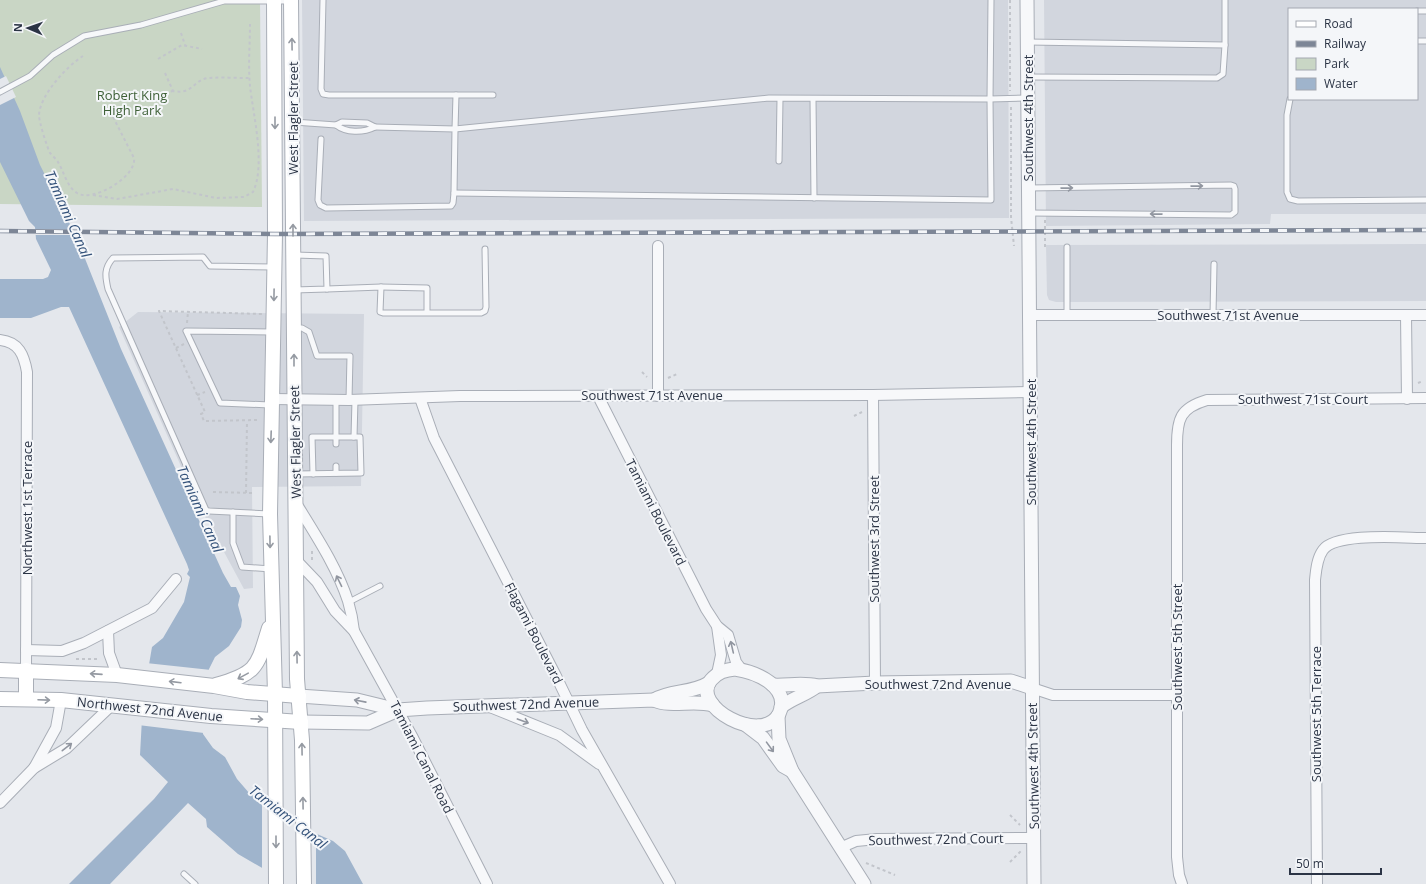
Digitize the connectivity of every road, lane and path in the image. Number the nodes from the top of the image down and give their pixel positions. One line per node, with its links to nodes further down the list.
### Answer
1 (274, 0): 2 (lane); 20 (lane); 23 (main road, West Flagler Street)
2 (291, 0): 24 (main road, West Flagler Street, one-way to 2)
3 (323, 0): 22 (lane)
4 (991, 0): 29 (lane)
5 (1010, 0): 30 (path)
6 (1027, 0): 10 (street, Southwest 4th Street)
7 (1225, 0): 12 (lane)
8 (250, 24): 17 (path)
9 (182, 33): 11 (path)
10 (1027, 42): 12 (lane); 18 (street, Southwest 4th Street)
11 (185, 45): 13 (path); 15 (path)
12 (1225, 45): 18 (lane)
13 (202, 49)
14 (83, 56): 41 (path)
15 (158, 59)
16 (165, 73): 19 (path)
17 (249, 78): 19 (path); 41 (path)
18 (1028, 78): 28 (street, Southwest 4th Street)
19 (173, 91): 21 (path)
20 (0, 92)
21 (159, 94)
22 (456, 94): 25 (lane); 36 (lane)
23 (274, 95): 24 (main road); 53 (main road, West Flagler Street, one-way to 53)
24 (293, 95): 33 (main road, West Flagler Street)
25 (493, 95)
26 (780, 98): 27 (lane); 36 (lane); 38 (lane)
27 (813, 98): 29 (lane); 42 (lane)
28 (1028, 98): 30 (lane); 39 (street, Southwest 4th Street)
29 (990, 99): 30 (lane); 42 (lane)
30 (1010, 99): 47 (path)
31 (1290, 100): 43 (lane)
32 (111, 112): 41 (path)
33 (294, 122): 34 (lane); 51 (main road, West Flagler Street, one-way to 33)
34 (336, 125): 35 (lane); 35 (lane)
35 (375, 127): 36 (lane)
36 (455, 129): 40 (lane)
37 (321, 139): 40 (lane)
38 (779, 162)
39 (1028, 188): 44 (street, Southwest 4th Street); 45 (lane, one-way to 45)
40 (454, 193): 42 (lane)
41 (93, 195)
42 (814, 198)
43 (1426, 200)
44 (1029, 213): 45 (lane); 60 (street, Southwest 4th Street)
45 (1044, 213): 48 (path)
46 (658, 246): 79 (street)
47 (1014, 246)
48 (1045, 247)
49 (1067, 247): 59 (lane)
50 (485, 249): 58 (lane)
51 (294, 255): 55 (lane); 56 (main road, West Flagler Street)
52 (1214, 264): 61 (lane)
53 (275, 267): 66 (main road, West Flagler Street, one-way to 66); 102 (lane)
54 (381, 287): 55 (lane); 58 (lane); 58 (lane)
55 (327, 289): 56 (lane)
56 (294, 290): 65 (main road, West Flagler Street)
57 (188, 312): 64 (path)
58 (427, 312)
59 (1067, 314): 60 (street, Southwest 71st Avenue); 61 (street, Southwest 71st Avenue)
60 (1030, 315): 75 (street, Southwest 4th Street)
61 (1214, 315): 62 (street, Southwest 71st Avenue)
62 (1406, 315): 63 (street, Southwest 71st Avenue); 82 (street)
63 (1426, 315)
64 (188, 318)
65 (294, 328): 83 (main road, West Flagler Street, one-way to 65); 85 (lane)
66 (273, 332): 86 (main road, West Flagler Street); 86 (lane)
67 (0, 340): 114 (street, Northwest 1st Terrace)
68 (642, 372): 70 (path)
69 (677, 374): 71 (path)
70 (649, 378)
71 (668, 378)
72 (1423, 381): 73 (path)
73 (1417, 384)
74 (208, 390): 76 (path)
75 (1031, 392): 77 (street, Southwest 71st Avenue); 126 (street, Southwest 4th Street)
76 (197, 395)
77 (873, 395): 79 (street, Southwest 71st Avenue); 122 (street, Southwest 3rd Street)
78 (598, 396): 79 (street, Southwest 71st Avenue); 80 (street, Southwest 71st Avenue); 111 (street, Tamiami Boulevard)
79 (658, 396)
80 (420, 398): 85 (street, Southwest 71st Avenue); 134 (street, Flagami Boulevard)
81 (1426, 398): 82 (street, Southwest 71st Court)
82 (1407, 399): 88 (street, Southwest 71st Court)
83 (294, 400): 84 (street, Southwest 71st Avenue); 86 (street, Southwest 71st Avenue); 96 (main road, West Flagler Street)
84 (336, 400): 85 (street, Southwest 71st Avenue); 91 (lane)
85 (352, 400): 92 (lane)
86 (272, 402): 103 (main road, West Flagler Street, one-way to 103)
87 (862, 412): 89 (path)
88 (1184, 412): 128 (street, Southwest 5th Street)
89 (854, 416)
90 (247, 420): 99 (path)
91 (336, 437): 92 (lane); 93 (lane); 97 (lane)
92 (354, 437): 95 (lane)
93 (336, 444)
94 (336, 466): 95 (lane)
95 (336, 473): 97 (lane)
96 (295, 474): 97 (lane); 101 (main road, West Flagler Street)
97 (313, 474)
98 (213, 492): 99 (path)
99 (246, 493): 100 (path)
100 (253, 493)
101 (295, 502): 105 (main road, West Flagler Street); 109 (street, Tamiami Canal Road, one-way to 101)
102 (232, 512): 103 (lane); 106 (lane)
103 (270, 514): 106 (main road, West Flagler Street, one-way to 106)
104 (1426, 538): 164 (street, Southwest 5th Terrace)
105 (296, 560): 113 (street, Tamiami Canal Road); 129 (main road, West Flagler Street, one-way to 105)
106 (271, 569): 110 (main road, West Flagler Street)
107 (176, 579): 112 (street)
108 (380, 586): 109 (lane)
109 (349, 602): 113 (street, Tamiami Canal Road)
110 (273, 618): 124 (main road, one-way to 124); 127 (main road, West Flagler Street)
111 (717, 626): 119 (street, Tamiami Boulevard, one-way to 111); 121 (street, Tamiami Boulevard)
112 (108, 631): 114 (street); 120 (street)
113 (354, 631): 138 (street, Tamiami Canal Road)
114 (26, 650): 118 (street, Northwest 1st Terrace)
115 (74, 659): 116 (path)
116 (104, 659)
117 (0, 670): 118 (main road)
118 (26, 670): 120 (main road, one-way to 118); 131 (main road)
119 (742, 670): 121 (street); 123 (street)
120 (117, 675): 124 (main road, one-way to 120)
121 (713, 678): 133 (street, Southwest 72nd Avenue); 136 (street)
122 (875, 683): 125 (street, Southwest 72nd Avenue); 126 (street, Southwest 72nd Avenue)
123 (772, 685): 125 (street, Southwest 72nd Avenue); 139 (street)
124 (214, 686): 127 (main road)
125 (817, 686): 139 (street, Southwest 72nd Avenue)
126 (1032, 688): 128 (street, Southwest 72nd Avenue); 149 (street, Southwest 4th Street)
127 (275, 694): 129 (main road); 140 (main road, West Flagler Street)
128 (1177, 695): 163 (street, Southwest 5th Street)
129 (299, 696): 138 (street, Southwest 72nd Avenue, one-way to 129); 141 (main road, West Flagler Street)
130 (0, 699): 131 (main road, Northwest 72nd Avenue)
131 (26, 699): 132 (main road, Northwest 72nd Avenue, one-way to 132)
132 (61, 700): 135 (main road, Northwest 72nd Avenue); 144 (street)
133 (654, 700): 134 (street, Southwest 72nd Avenue); 136 (street, Southwest 72nd Avenue)
134 (569, 702): 137 (street, Southwest 72nd Avenue); 143 (street, Flagami Boulevard)
135 (112, 705): 140 (main road, Northwest 72nd Avenue, one-way to 140); 144 (street, one-way to 135)
136 (712, 705): 142 (street)
137 (488, 706): 138 (street, Southwest 72nd Avenue); 143 (street, one-way to 143)
138 (398, 710): 141 (street, Southwest 72nd Avenue); 159 (street, Tamiami Canal Road)
139 (779, 712): 142 (street); 145 (street)
140 (275, 720): 141 (main road, Northwest 72nd Avenue); 157 (main road, West Flagler Street, one-way to 157)
141 (301, 722): 158 (main road, West Flagler Street, one-way to 141)
142 (745, 724): 145 (street, one-way to 145)
143 (602, 766): 160 (street, Flagami Boulevard)
144 (34, 768): 146 (street)
145 (792, 771): 150 (street)
146 (0, 803)
147 (1010, 815): 148 (path)
148 (1020, 825)
149 (1034, 838): 150 (street, Southwest 72nd Court); 162 (street, Southwest 4th Street)
150 (840, 848): 161 (street)
151 (1021, 851): 153 (path)
152 (863, 861): 155 (path)
153 (1010, 862)
154 (184, 874): 156 (lane)
155 (895, 875)
156 (195, 884)
157 (276, 884)
158 (304, 884)
159 (487, 884)
160 (670, 884)
161 (864, 884)
162 (1034, 884)
163 (1182, 884)
164 (1317, 884)

